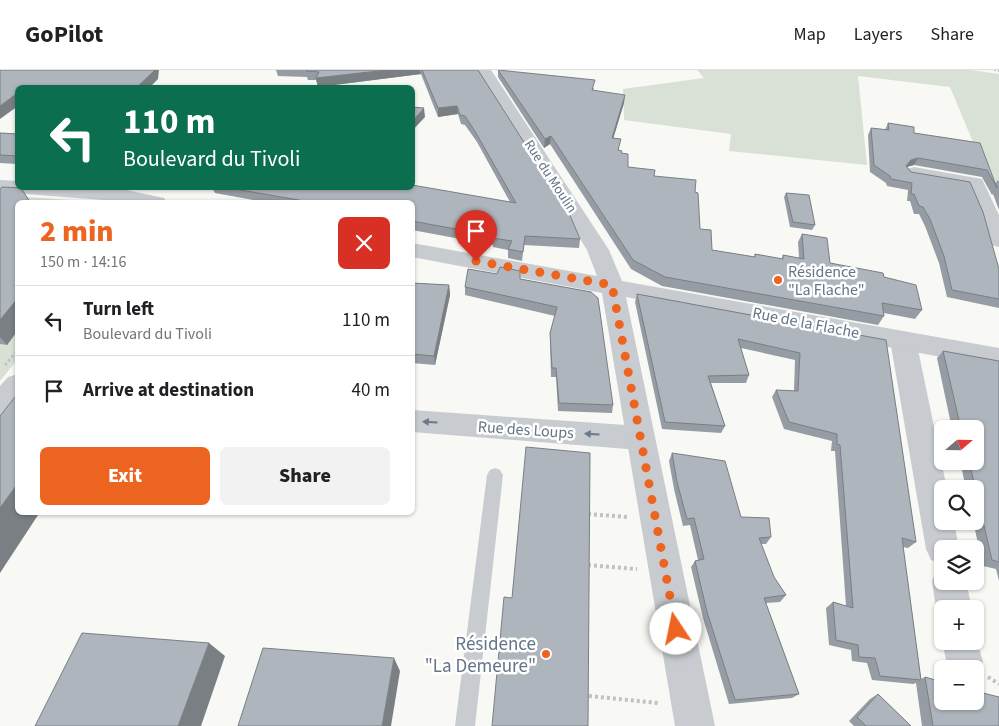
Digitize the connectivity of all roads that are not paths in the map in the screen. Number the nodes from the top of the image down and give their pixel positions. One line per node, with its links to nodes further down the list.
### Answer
1 (483, 70): 9 (street, Rue du Moulin)
2 (914, 172): 7 (street)
3 (0, 186): 4 (street)
4 (15, 187)
5 (58, 190): 6 (street)
6 (147, 200)
7 (999, 240)
8 (415, 251): 9 (street, Rue de la Flache)
9 (612, 285): 10 (street, Rue de la Flache); 13 (street, Rue du Moulin)
10 (904, 340): 11 (street, Rue de la Flache); 15 (street)
11 (999, 358)
12 (415, 420): 13 (street, Rue des Loups, one-way to 12)
13 (640, 438): 17 (street, Rue du Moulin)
14 (495, 475): 16 (lane)
15 (941, 540)
16 (465, 726)
17 (694, 726)

